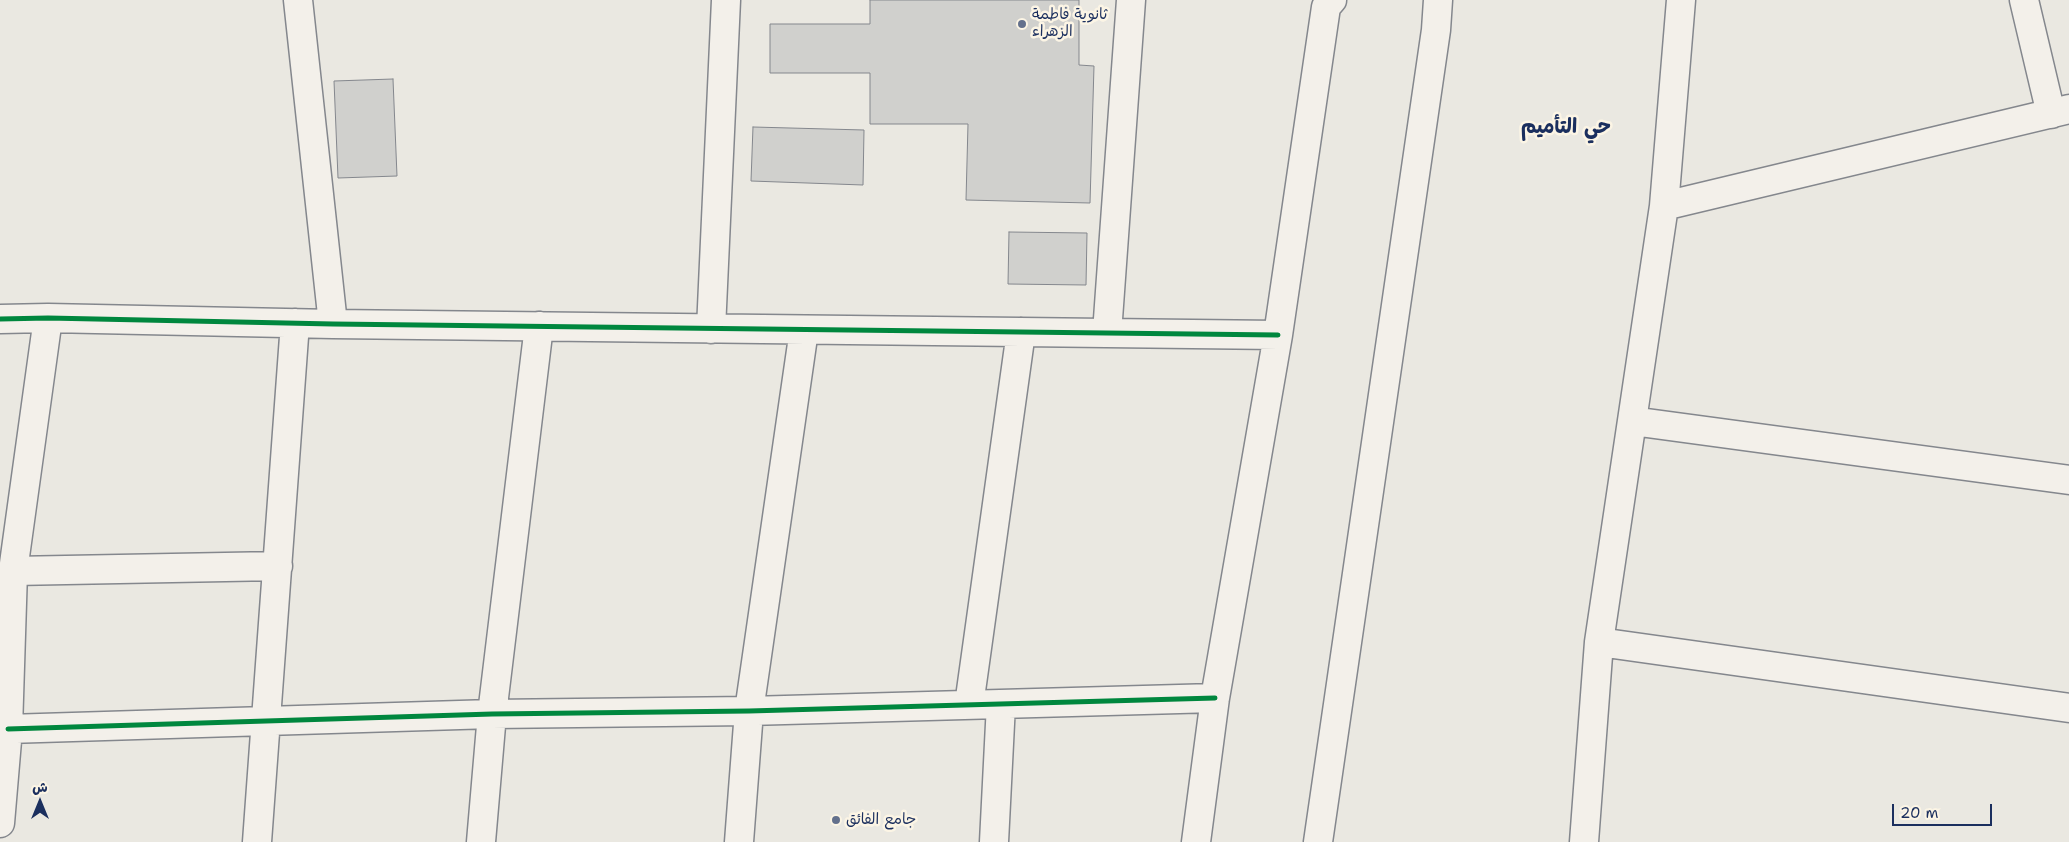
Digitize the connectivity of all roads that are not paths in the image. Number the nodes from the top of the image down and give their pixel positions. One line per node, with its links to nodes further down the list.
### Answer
1 (298, 0): 13 (street)
2 (726, 0): 15 (street)
3 (1131, 0): 18 (street)
4 (1332, 0): 19 (street)
5 (1438, 0): 39 (street)
6 (1681, 0): 9 (street)
7 (2024, 0): 8 (street)
8 (2060, 112): 9 (street)
9 (1664, 206): 20 (street)
10 (48, 318): 11 (street); 12 (street); 23 (street)
11 (0, 319)
12 (295, 323): 13 (street); 22 (street)
13 (333, 324): 14 (street)
14 (539, 326): 15 (street); 30 (street)
15 (711, 328): 16 (street)
16 (804, 330): 17 (street); 29 (street)
17 (1021, 332): 18 (street); 27 (street)
18 (1108, 333): 19 (street)
19 (1278, 335): 25 (street)
20 (1632, 421): 21 (street); 24 (street)
21 (2069, 480)
22 (278, 566): 23 (street); 31 (street)
23 (13, 571): 32 (street)
24 (1599, 642): 28 (street); 40 (street)
25 (1215, 698): 26 (street); 38 (street)
26 (1001, 704): 27 (street); 37 (street)
27 (969, 705): 29 (street)
28 (2069, 708)
29 (749, 711): 30 (street); 36 (street)
30 (492, 714): 31 (street); 35 (street)
31 (266, 721): 32 (street); 34 (street)
32 (8, 729): 33 (street)
33 (0, 823)
34 (257, 842)
35 (481, 842)
36 (739, 842)
37 (994, 842)
38 (1196, 842)
39 (1318, 842)
40 (1584, 842)

